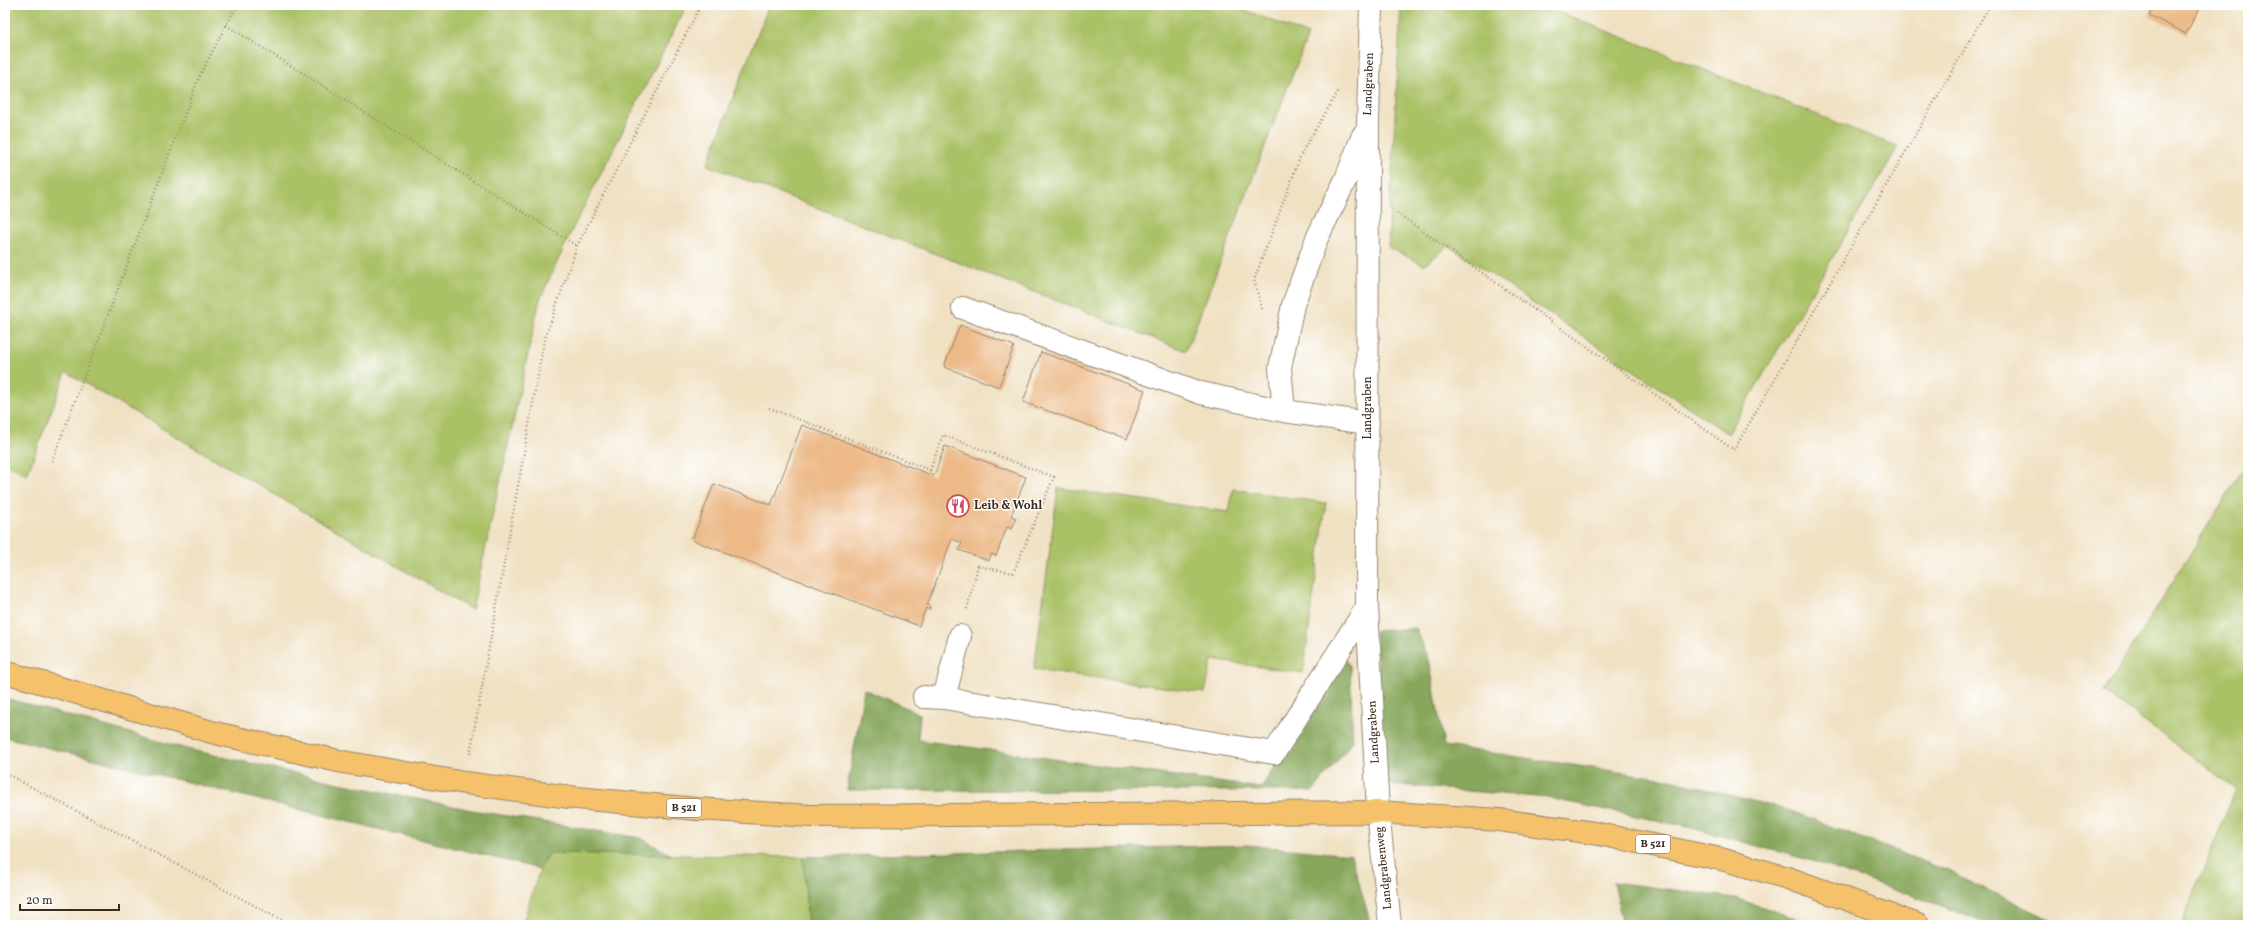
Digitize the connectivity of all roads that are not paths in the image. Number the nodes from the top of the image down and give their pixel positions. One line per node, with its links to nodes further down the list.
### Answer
1 (1371, 5): 2 (street, Landgraben)
2 (1368, 122): 4 (street); 5 (street, Landgraben)
3 (962, 308): 4 (street)
4 (1284, 411): 5 (street)
5 (1368, 423): 6 (street, Landgraben)
6 (1367, 607): 7 (street); 9 (street, Landgraben)
7 (960, 636)
8 (5, 672): 9 (main road, B 521)
9 (1378, 812): 10 (street, Landgrabenweg); 11 (main road, B 521)
10 (1390, 925)
11 (1918, 925)

